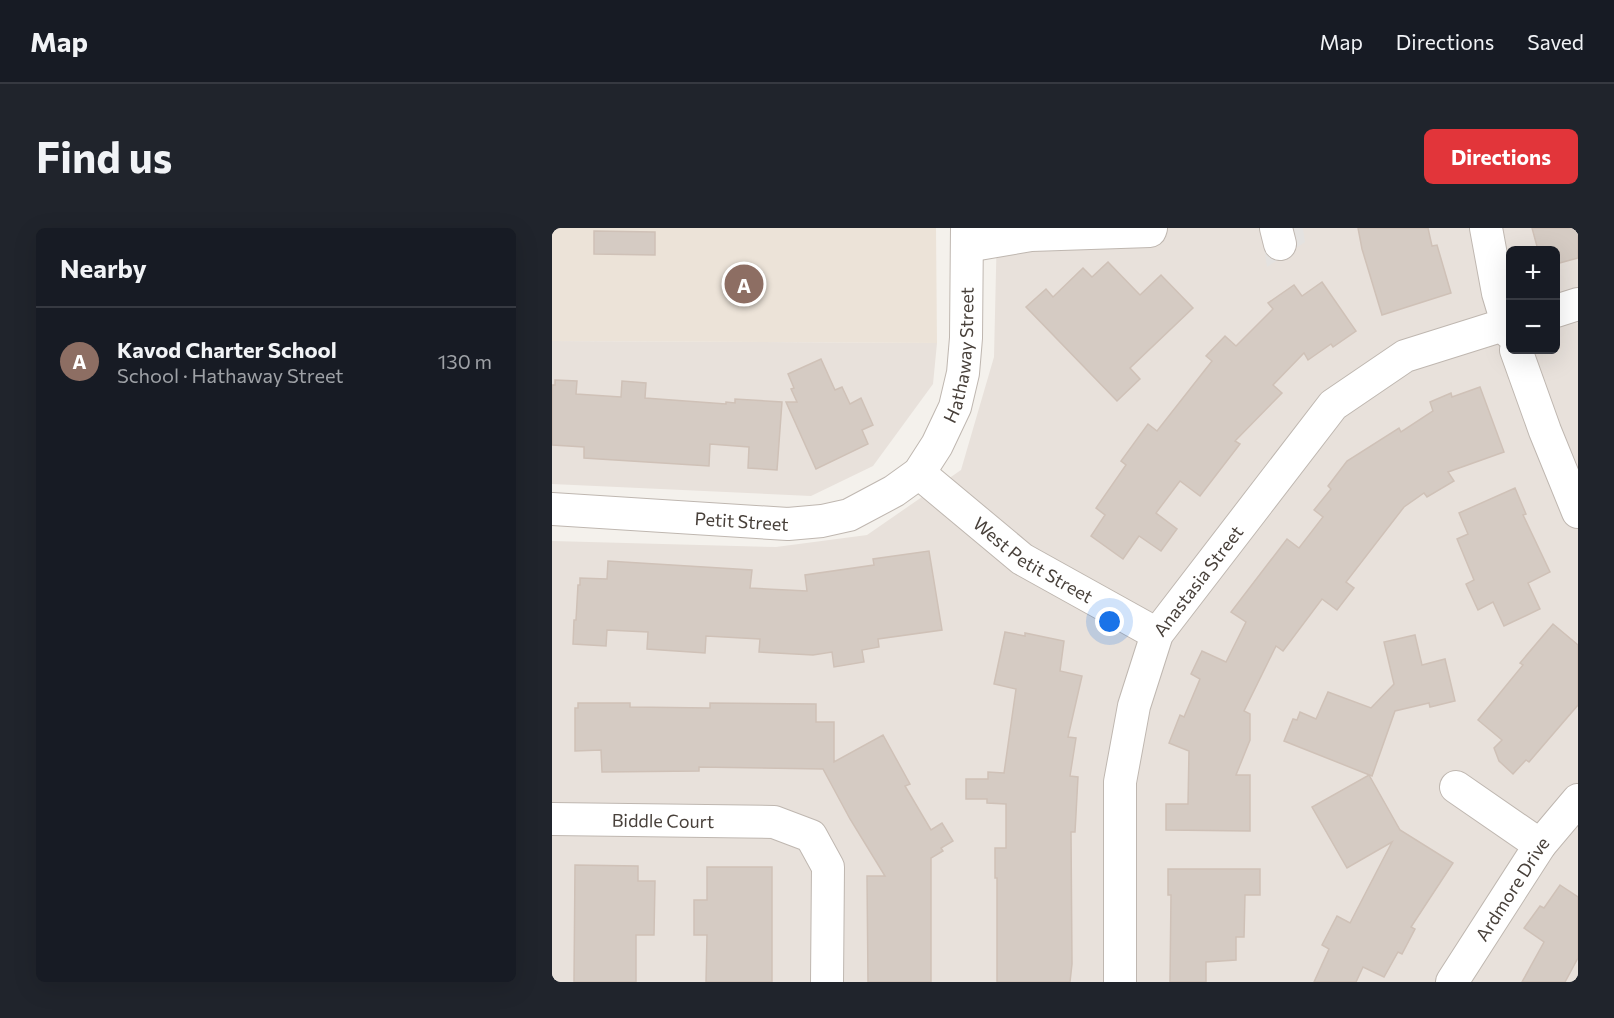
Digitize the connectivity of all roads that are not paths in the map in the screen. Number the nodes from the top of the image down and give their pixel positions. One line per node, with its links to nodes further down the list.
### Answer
1 (1152, 228): 3 (street)
2 (1486, 228): 6 (street)
3 (967, 237): 9 (street, Hathaway Street)
4 (1578, 304): 5 (street)
5 (1560, 309)
6 (1506, 317)
7 (1506, 333): 12 (street, Anastasia Street)
8 (1519, 354): 11 (street)
9 (919, 473): 10 (street, Petit Street); 12 (street, West Petit Street)
10 (552, 509)
11 (1578, 512)
12 (1157, 634): 18 (street, Anastasia Street)
13 (1456, 787): 16 (street)
14 (1578, 801): 16 (street, Ardmore Drive)
15 (552, 819): 17 (street, Biddle Court)
16 (1539, 846): 19 (street, Ardmore Drive)
17 (827, 982)
18 (1120, 982)
19 (1452, 982)

